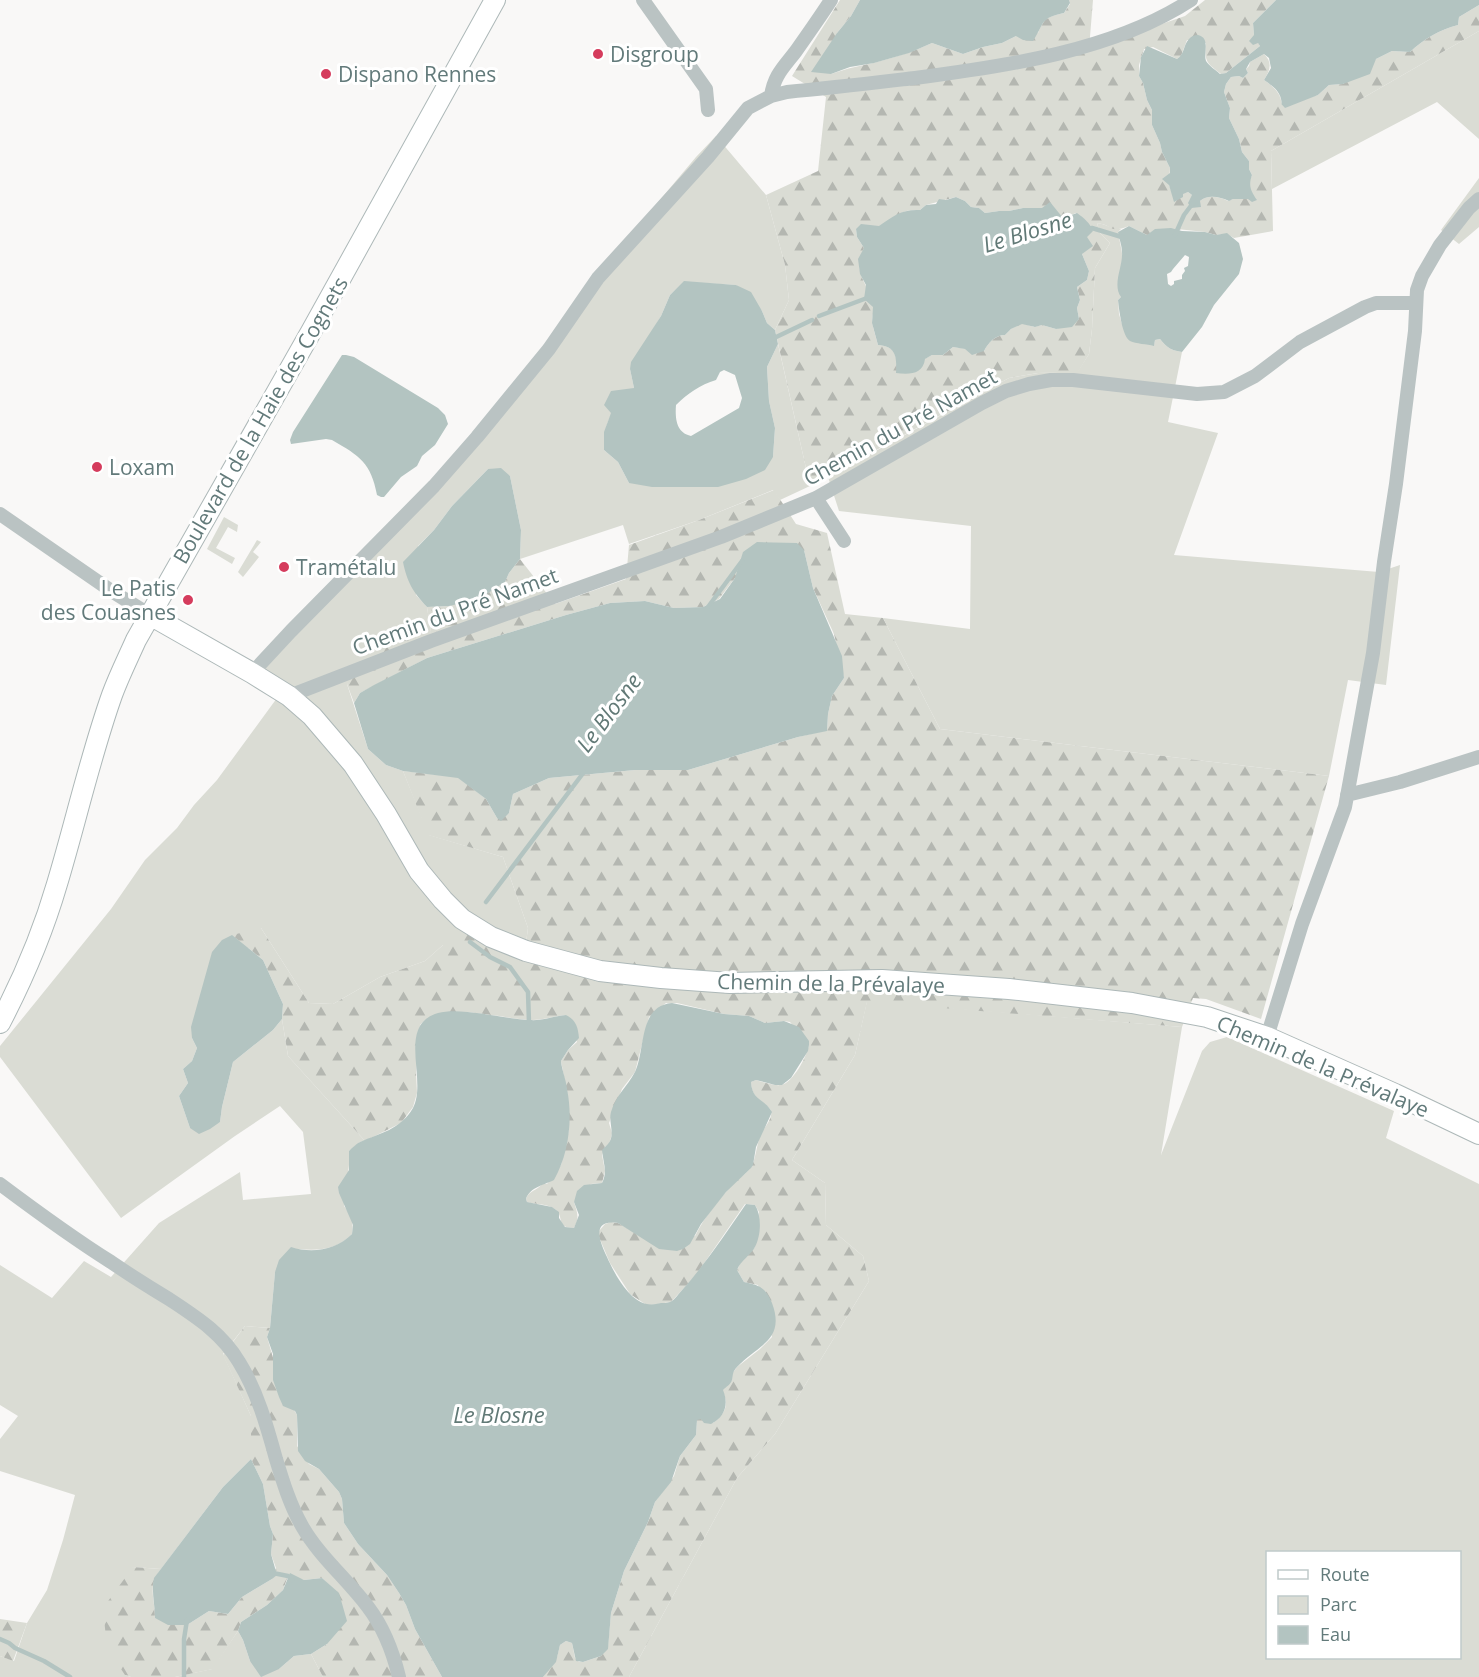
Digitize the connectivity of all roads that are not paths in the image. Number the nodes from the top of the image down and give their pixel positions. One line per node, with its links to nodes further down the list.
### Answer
1 (495, 0): 12 (street, Boulevard de la Haie des Cognets)
2 (644, 0): 6 (street)
3 (831, 0): 5 (street)
4 (1191, 0): 5 (street)
5 (771, 96): 13 (street)
6 (708, 110)
7 (1479, 199): 8 (street)
8 (1416, 303): 9 (street, Chemin du Pré Namet); 16 (street)
9 (816, 498): 11 (street); 14 (street, Chemin du Pré Namet)
10 (0, 514): 12 (street)
11 (843, 541)
12 (150, 615): 13 (street, Chemin de la Prévalaye); 17 (street, Boulevard de la Haie des Cognets)
13 (252, 673): 14 (street, Chemin de la Prévalaye)
14 (290, 696): 18 (street, Chemin de la Prévalaye)
15 (1479, 757): 16 (street)
16 (1347, 795): 18 (street)
17 (0, 1023)
18 (1267, 1037): 19 (street, Chemin de la Prévalaye)
19 (1479, 1134)
20 (0, 1184): 21 (street)
21 (399, 1677)

